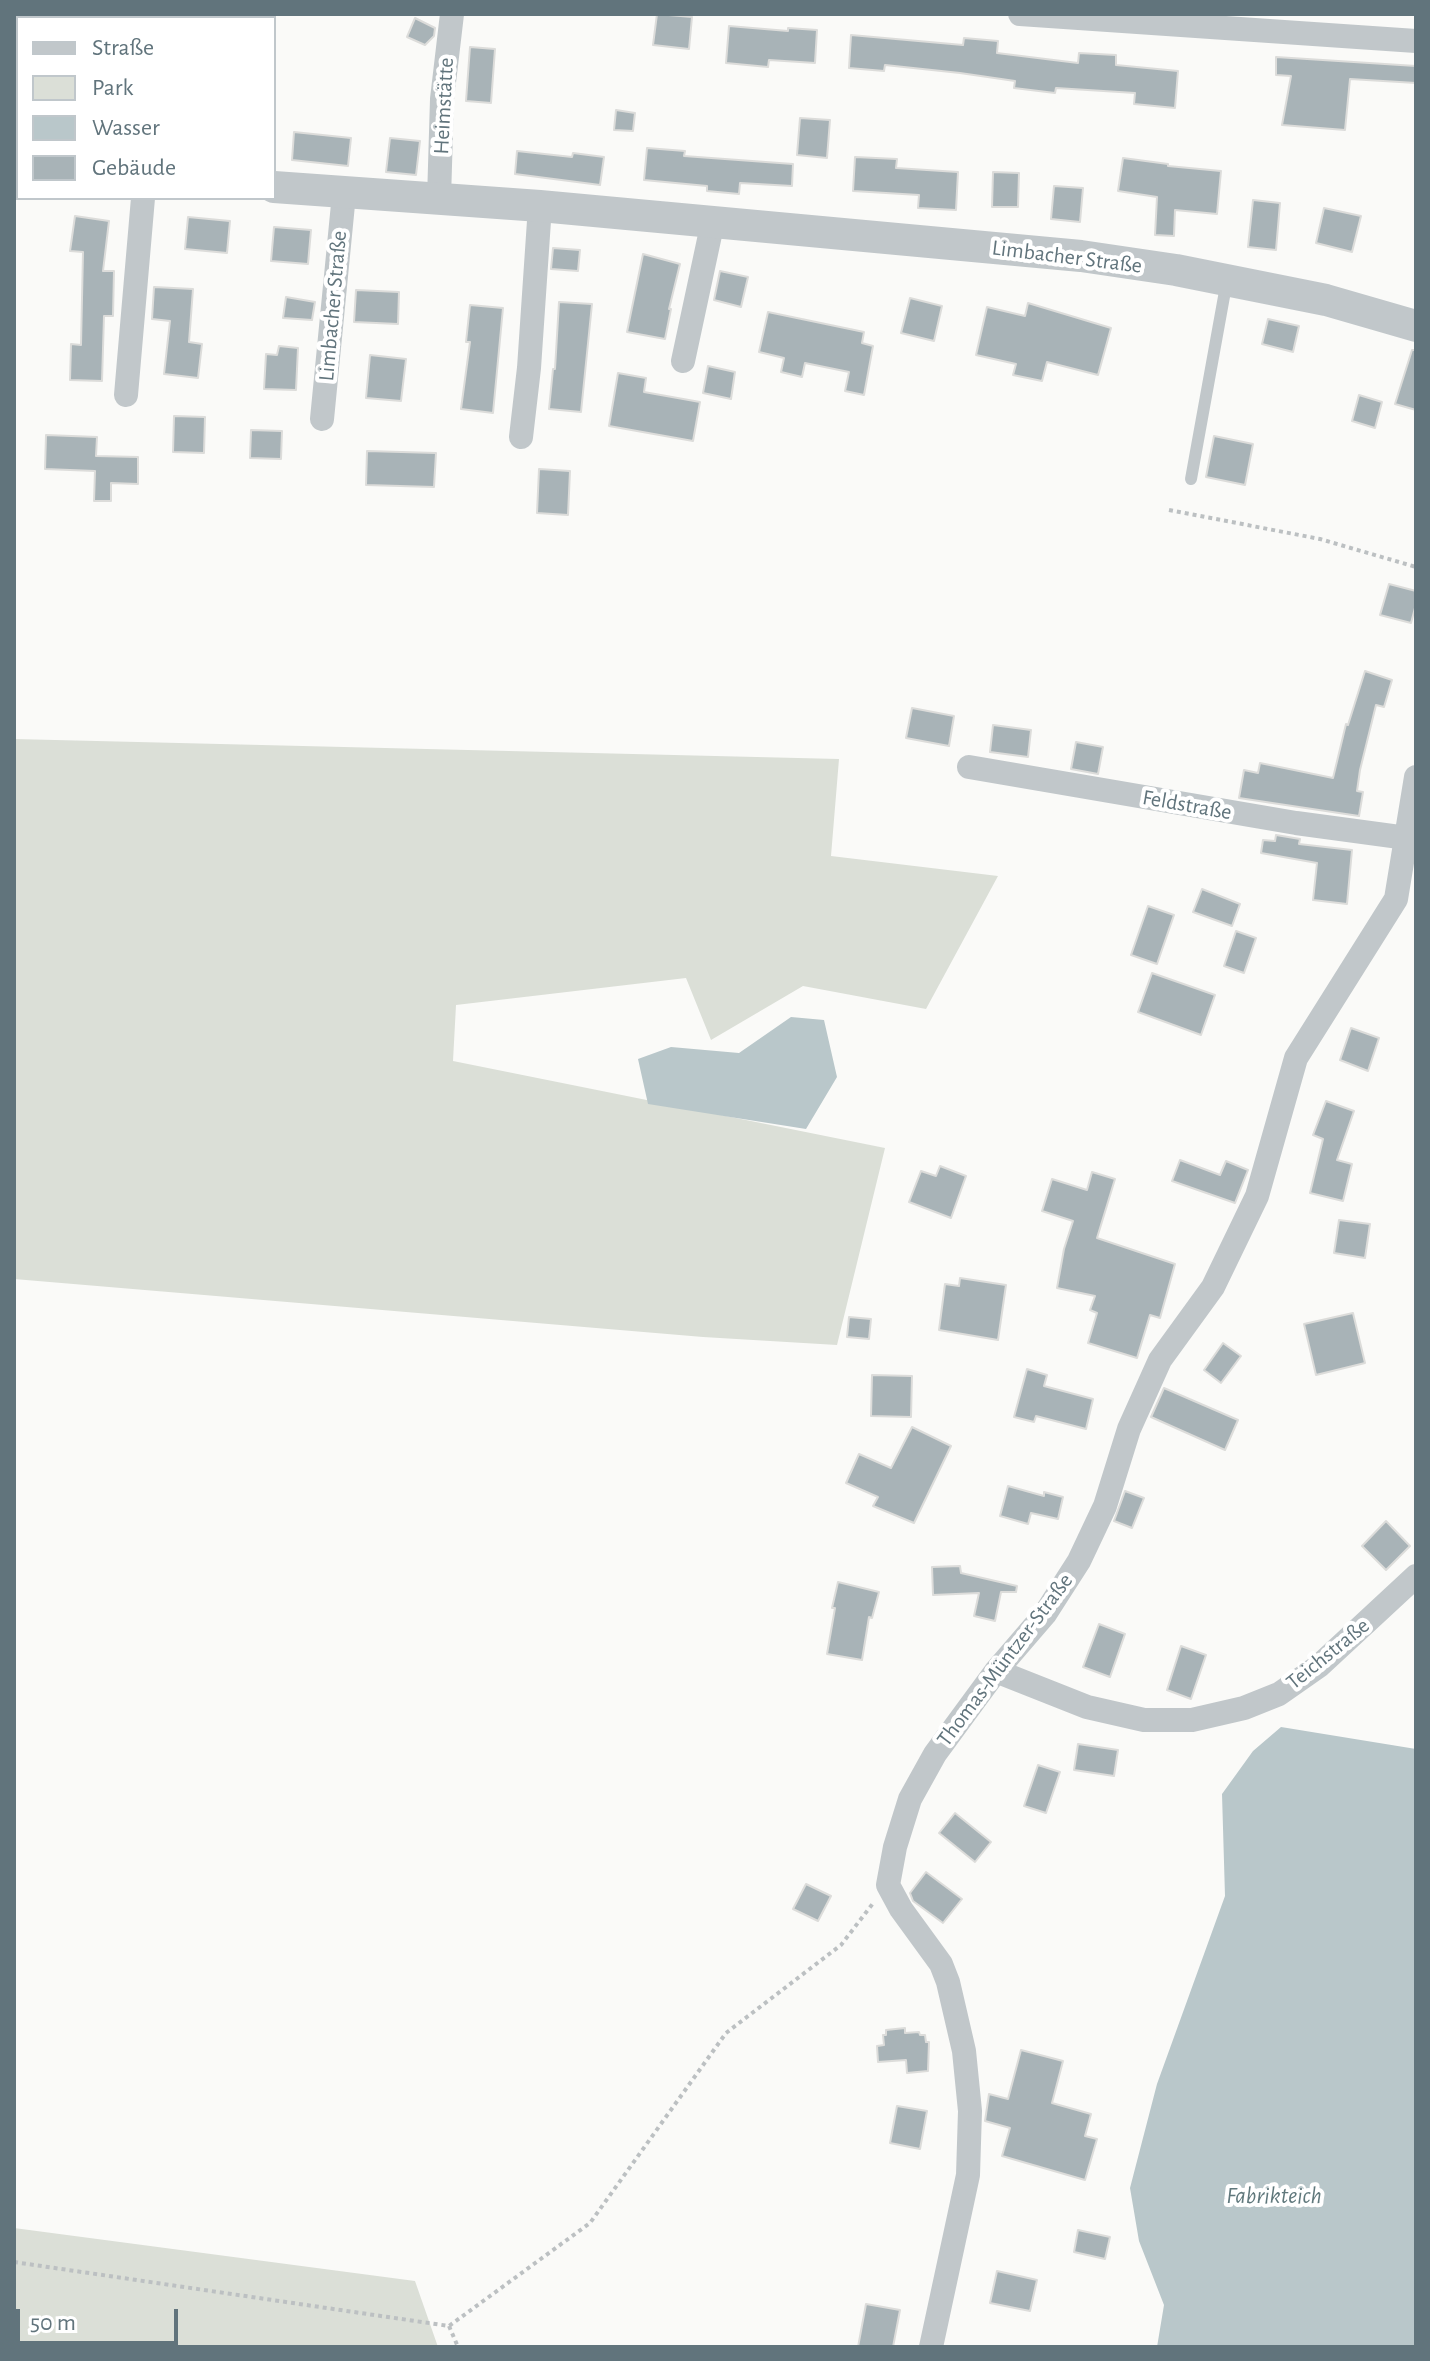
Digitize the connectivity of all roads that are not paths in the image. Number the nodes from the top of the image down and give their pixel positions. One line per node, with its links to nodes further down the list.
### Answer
1 (452, 14): 6 (street, Heimstätte)
2 (1020, 14): 3 (street)
3 (1416, 41)
4 (276, 187): 5 (street, Limbacher Straße)
5 (344, 194): 6 (street, Limbacher Straße); 14 (street, Limbacher Straße)
6 (439, 199): 8 (street, Limbacher Straße)
7 (143, 200): 13 (street)
8 (540, 206): 9 (street, Limbacher Straße); 15 (street)
9 (713, 221): 10 (street, Limbacher Straße); 12 (street)
10 (1227, 280): 11 (street, Limbacher Straße); 16 (lane)
11 (1416, 326)
12 (683, 361)
13 (126, 395)
14 (322, 419)
15 (521, 437)
16 (1191, 479)
17 (969, 767): 19 (street, Feldstraße)
18 (1416, 777): 19 (street, Thomas-Müntzer-Straße)
19 (1411, 840): 21 (street, Thomas-Müntzer-Straße)
20 (1416, 1576): 21 (street, Teichstraße)
21 (996, 1671): 22 (street, Thomas-Müntzer-Straße)
22 (931, 2347)

